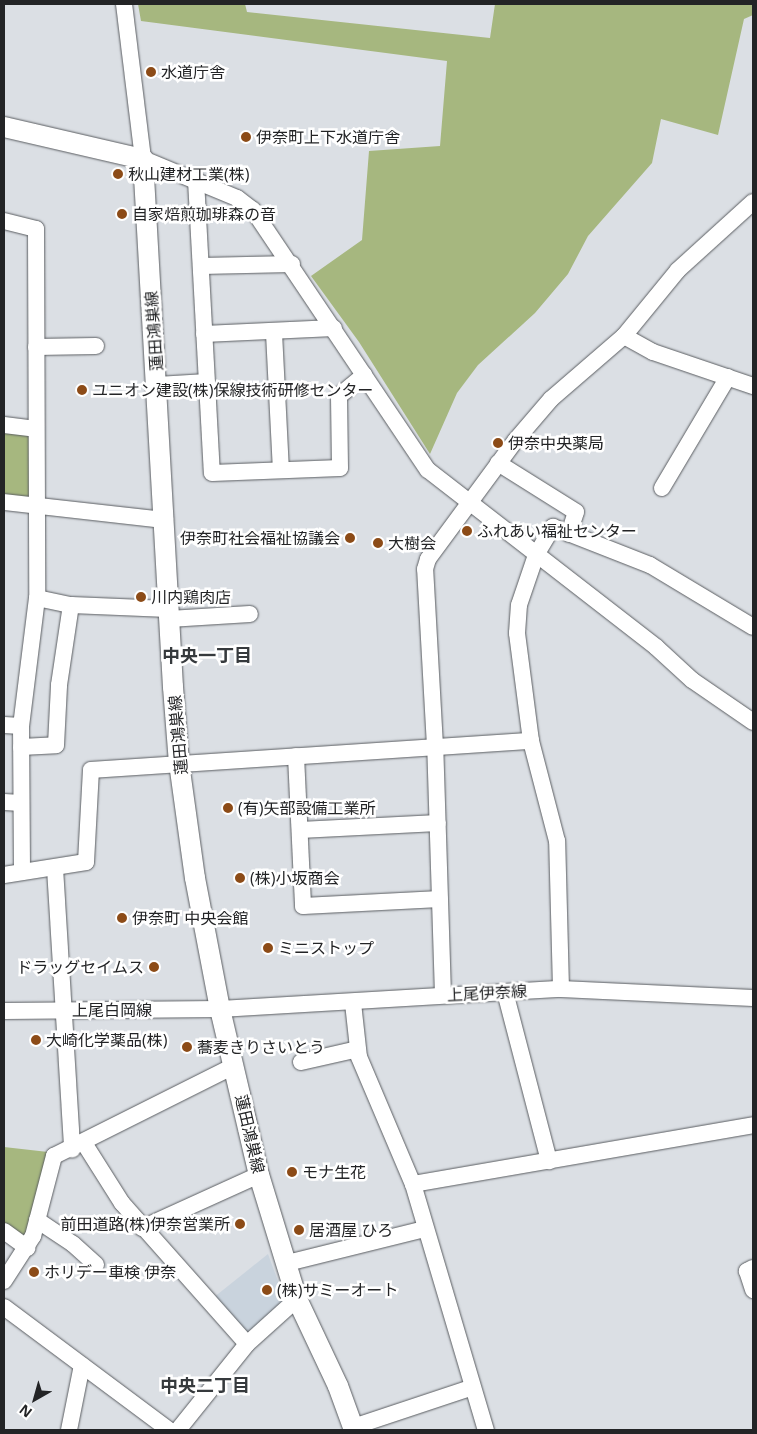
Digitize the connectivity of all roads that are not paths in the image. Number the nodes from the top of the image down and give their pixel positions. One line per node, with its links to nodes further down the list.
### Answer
1 (124, 4): 3 (street)
2 (4, 127): 3 (main road)
3 (143, 159): 4 (street); 18 (main road, 蓮田鴻巣線)
4 (196, 180): 7 (street); 8 (street)
5 (753, 202): 12 (street)
6 (4, 221): 14 (street)
7 (292, 264): 8 (street); 9 (street)
8 (200, 266): 11 (street)
9 (334, 328): 10 (street); 15 (street)
10 (274, 333): 11 (street); 23 (street)
11 (204, 334): 17 (street)
12 (624, 336): 16 (street); 22 (street)
13 (96, 346): 14 (street)
14 (36, 347): 21 (street)
15 (364, 375): 23 (street); 26 (street)
16 (728, 377): 19 (street); 24 (street)
17 (207, 382): 18 (street); 23 (street)
18 (157, 385): 28 (main road, 蓮田鴻巣線)
19 (753, 386)
20 (4, 425): 21 (street)
21 (36, 430): 27 (street)
22 (498, 463): 26 (street); 29 (street)
23 (281, 470)
24 (662, 488)
25 (4, 502): 27 (street)
26 (468, 504): 30 (street); 40 (street)
27 (38, 505): 28 (street); 31 (street)
28 (164, 520): 33 (main road, 蓮田鴻巣線)
29 (569, 534): 30 (street); 35 (street)
30 (536, 555): 36 (street); 39 (street)
31 (37, 598): 32 (street); 38 (street)
32 (71, 604): 33 (street); 41 (street)
33 (168, 614): 34 (street); 43 (main road, 蓮田鴻巣線)
34 (250, 614)
35 (753, 626)
36 (753, 722)
37 (4, 725): 38 (street)
38 (21, 726): 41 (street)
39 (531, 741): 40 (street); 52 (street)
40 (435, 746): 42 (street); 46 (street)
41 (21, 747): 45 (street)
42 (296, 756): 43 (street); 47 (street)
43 (179, 763): 48 (street); 57 (main road, 蓮田鴻巣線)
44 (4, 802): 45 (street)
45 (21, 803): 49 (street)
46 (438, 822): 47 (street); 51 (street)
47 (300, 830): 51 (street)
48 (55, 868): 49 (street); 58 (street)
49 (22, 872): 50 (street)
50 (4, 875)
51 (440, 899): 54 (street)
52 (561, 990): 53 (street, 上尾伊奈線); 55 (street, 上尾伊奈線)
53 (505, 992): 54 (street, 上尾伊奈線); 65 (street)
54 (443, 995): 56 (street, 上尾伊奈線)
55 (753, 998)
56 (353, 1003): 57 (street, 上尾伊奈線); 60 (street)
57 (220, 1009): 58 (street, 上尾白岡線); 62 (main road, 蓮田鴻巣線)
58 (64, 1010): 59 (street, 上尾白岡線); 64 (street)
59 (4, 1011)
60 (358, 1049): 61 (street); 67 (street)
61 (302, 1062)
62 (234, 1066): 64 (street); 66 (main road, 蓮田鴻巣線)
63 (753, 1125): 65 (street)
64 (78, 1146): 68 (street); 69 (street)
65 (549, 1161): 67 (street)
66 (259, 1175): 69 (street); 73 (main road, 蓮田鴻巣線)
67 (413, 1184): 70 (street)
68 (37, 1220): 72 (street); 74 (street)
69 (142, 1228): 80 (street)
70 (424, 1229): 73 (street); 82 (street)
71 (4, 1231): 72 (street)
72 (27, 1248): 76 (street)
73 (287, 1263): 78 (main road, 蓮田鴻巣線)
74 (96, 1265)
75 (753, 1268): 77 (street)
76 (4, 1281)
77 (753, 1290)
78 (297, 1299): 80 (street); 83 (main road, 蓮田鴻巣線)
79 (4, 1308): 81 (street)
80 (247, 1344): 86 (street)
81 (82, 1365): 84 (street); 85 (street)
82 (473, 1387): 83 (street); 87 (street)
83 (354, 1429)
84 (69, 1430)
85 (169, 1430)
86 (178, 1430)
87 (486, 1430)

